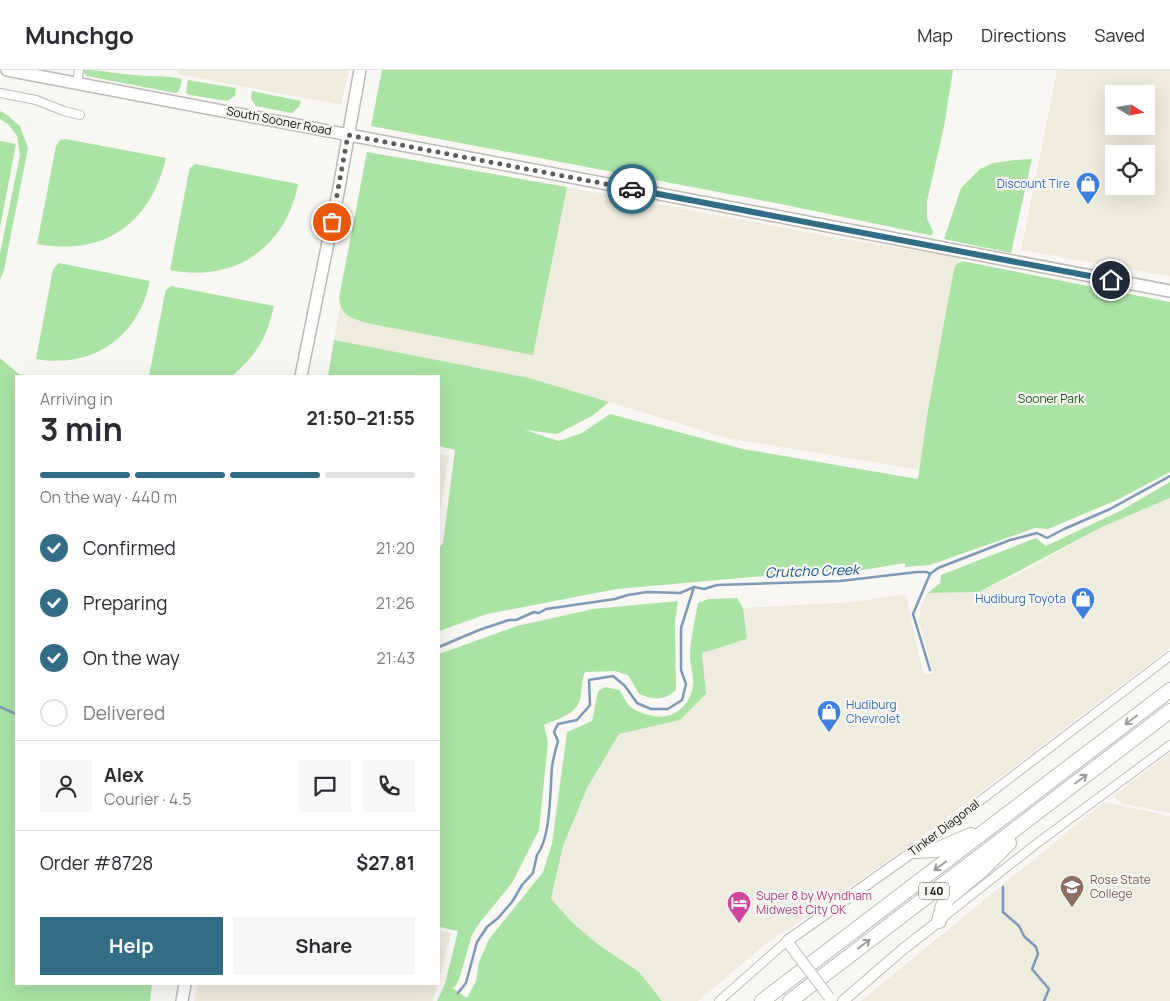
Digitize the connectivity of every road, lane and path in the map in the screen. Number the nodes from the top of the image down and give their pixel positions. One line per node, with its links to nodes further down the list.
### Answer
1 (79, 70): 4 (street)
2 (360, 70): 7 (main road)
3 (14, 71): 4 (main road, South Sooner Road)
4 (77, 84): 7 (main road, South Sooner Road)
5 (0, 93): 6 (street)
6 (80, 115)
7 (348, 135): 8 (main road, South Sooner Road); 9 (main road)
8 (1170, 291)
9 (301, 375)
10 (1170, 656): 16 (street, Tinker Diagonal)
11 (1170, 690): 15 (highway, I 40, one-way to 15)
12 (1170, 711): 14 (highway, I 40, one-way to 12)
13 (1170, 744): 17 (street)
14 (1042, 809): 17 (highway); 25 (highway, I 40, one-way to 14)
15 (992, 826): 16 (highway); 24 (highway, I 40, one-way to 24)
16 (914, 851): 18 (street, Tinker Diagonal)
17 (939, 921): 21 (street)
18 (787, 941): 20 (street, bridge); 23 (street, Tinker Diagonal)
19 (185, 985): 22 (main road)
20 (831, 999)
21 (847, 1000)
22 (182, 1001)
23 (719, 1001)
24 (762, 1001)
25 (790, 1001)

